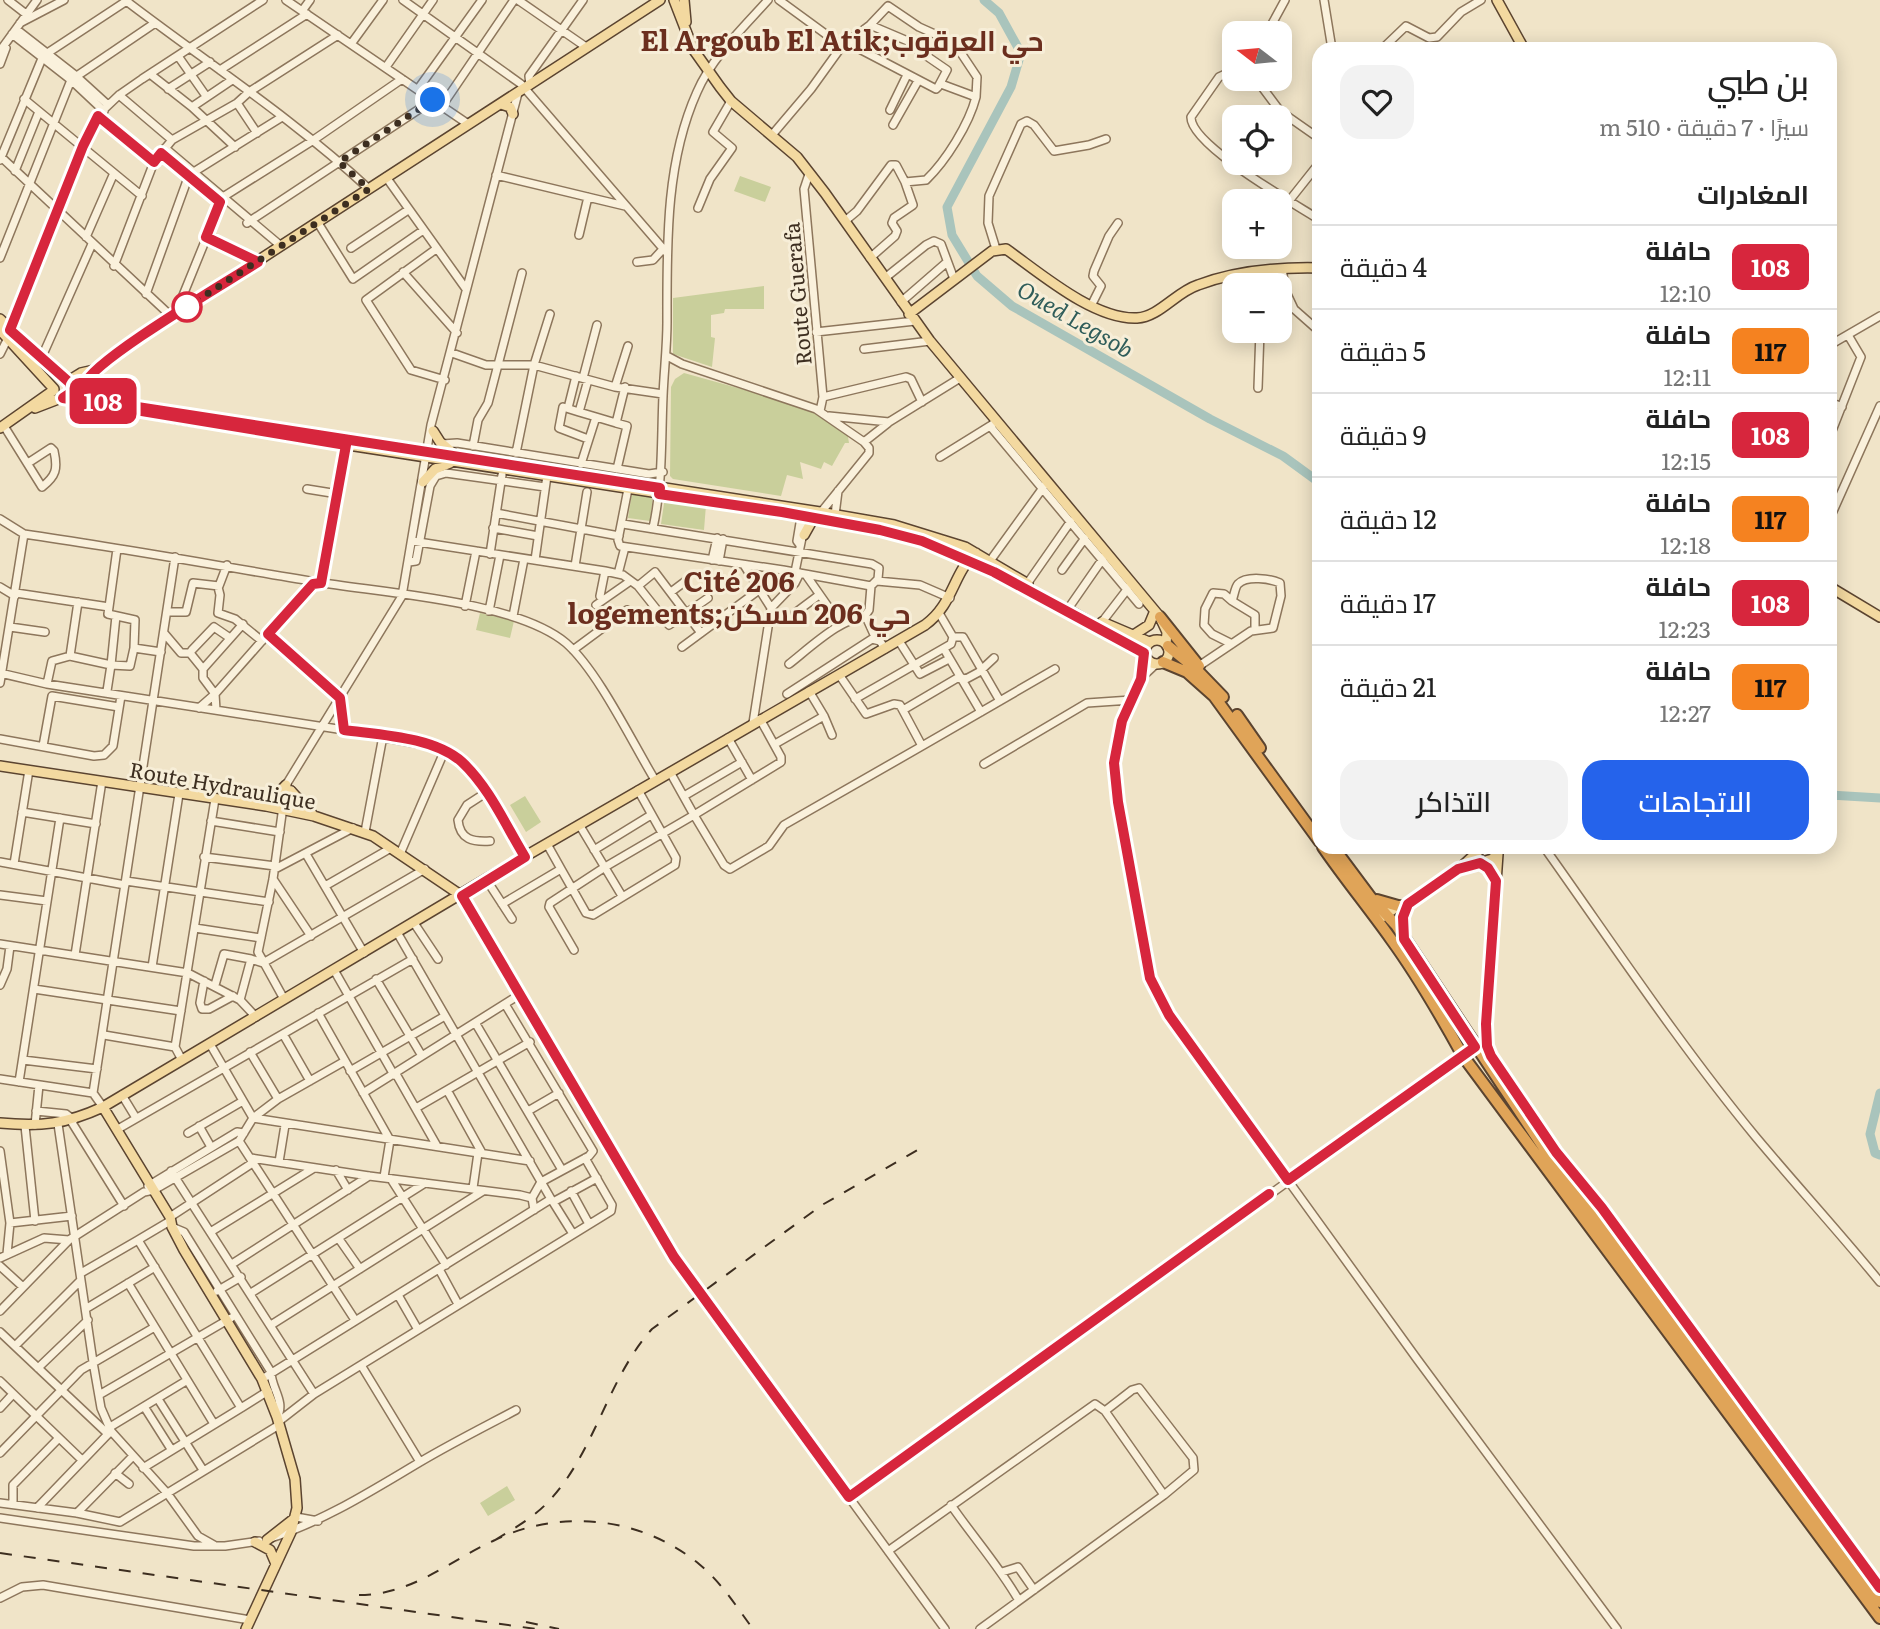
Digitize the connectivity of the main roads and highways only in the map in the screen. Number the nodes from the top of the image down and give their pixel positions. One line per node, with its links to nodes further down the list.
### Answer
1 (660, 0): 7 (main road)
2 (674, 0): 5 (main road)
3 (684, 0): 5 (main road)
4 (1499, 1): 6 (main road)
5 (687, 31): 10 (main road)
6 (1520, 42)
7 (501, 104): 8 (main road); 14 (main road)
8 (513, 114)
9 (1312, 268): 10 (main road)
10 (912, 317): 33 (main road)
11 (0, 319): 12 (main road)
12 (3, 340): 13 (main road); 15 (main road)
13 (54, 371): 14 (main road); 16 (main road)
14 (88, 373): 16 (main road); 20 (main road)
15 (45, 379): 17 (main road); 18 (main road)
16 (69, 385): 17 (main road); 17 (main road); 20 (main road)
17 (58, 394): 18 (main road); 19 (main road)
18 (42, 402): 19 (main road); 21 (main road)
19 (85, 402): 23 (main road)
20 (105, 402): 23 (main road)
21 (2, 427)
22 (432, 428): 25 (main road)
23 (319, 438): 24 (main road); 24 (main road)
24 (430, 455): 25 (main road)
25 (454, 458): 26 (main road); 27 (main road); 27 (main road)
26 (421, 484)
27 (660, 491): 28 (main road); 28 (main road)
28 (811, 517): 29 (main road); 30 (main road); 31 (main road)
29 (801, 544)
30 (976, 553): 31 (main road); 35 (main road)
31 (968, 560): 38 (main road); 54 (main road)
32 (1837, 591): 34 (main road)
33 (1155, 613): 35 (main road); 36 (main road); 37 (main road); 40 (highway)
34 (1880, 617)
35 (1132, 636): 36 (main road)
36 (1152, 641): 37 (main road); 38 (main road)
37 (1167, 645): 39 (main road); 40 (highway)
38 (1145, 655): 39 (main road)
39 (1160, 663): 45 (highway)
40 (1213, 685): 44 (highway)
41 (0, 766): 42 (main road, Route Hydraulique)
42 (266, 806): 43 (main road, Route Hydraulique); 43 (main road)
43 (314, 816): 54 (main road, Route Hydraulique)
44 (1312, 818)
45 (1312, 831)
46 (1328, 854): 58 (highway)
47 (1338, 854): 55 (highway)
48 (1475, 854): 52 (main road)
49 (1491, 854): 52 (main road)
50 (1494, 854): 53 (main road)
51 (1495, 854): 53 (main road)
52 (1458, 869): 56 (main road)
53 (1496, 881): 66 (main road)
54 (462, 896): 60 (main road)
55 (1371, 898): 56 (highway); 57 (highway)
56 (1403, 907): 57 (main road); 59 (highway)
57 (1390, 917): 58 (main road); 59 (highway)
58 (1380, 925): 67 (highway)
59 (1404, 939): 67 (highway)
60 (103, 1107): 61 (main road); 62 (main road)
61 (0, 1123)
62 (296, 1517): 63 (main road); 65 (main road)
63 (267, 1540)
64 (255, 1542): 65 (main road)
65 (276, 1564): 69 (main road)
66 (1880, 1588)
67 (1878, 1604): 68 (highway)
68 (1880, 1618)
69 (248, 1625)

